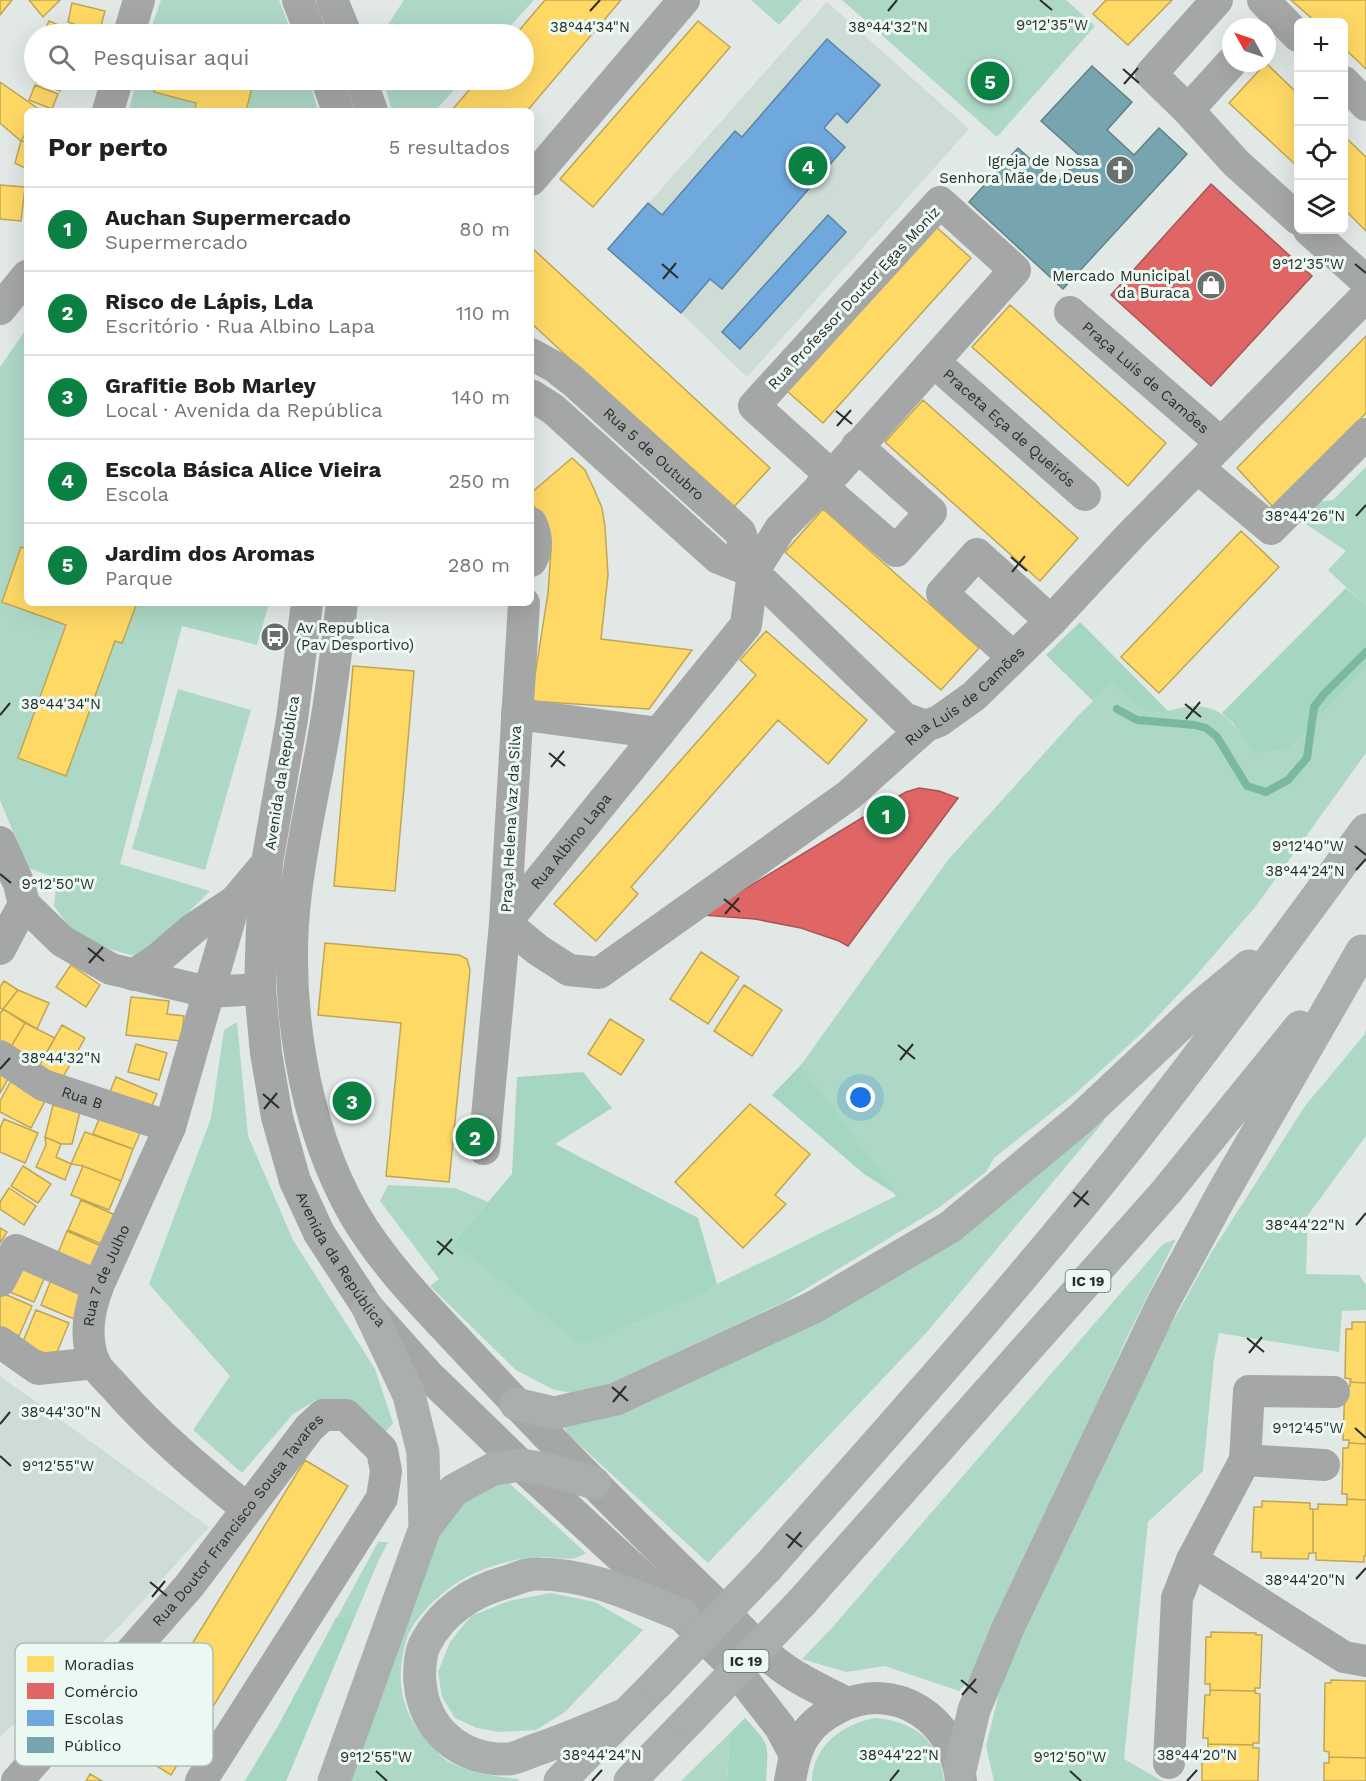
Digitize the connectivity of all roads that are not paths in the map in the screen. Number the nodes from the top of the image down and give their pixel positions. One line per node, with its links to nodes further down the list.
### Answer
1 (139, 0): 8 (street)
2 (298, 0): 9 (street)
3 (332, 0): 10 (street)
4 (684, 0): 22 (street)
5 (1217, 0): 21 (street)
6 (1262, 0): 7 (street); 11 (street)
7 (1263, 18)
8 (132, 24)
9 (307, 24)
10 (342, 24)
11 (1294, 31)
12 (1224, 72): 21 (street)
13 (1348, 86): 17 (street)
14 (114, 90): 18 (street)
15 (331, 90): 19 (street)
16 (365, 90): 20 (street)
17 (1366, 105)
18 (109, 108)
19 (337, 108)
20 (371, 108)
21 (1188, 110): 23 (street)
22 (534, 176)
23 (1290, 212)
24 (1314, 234): 26 (street)
25 (17, 275): 28 (street)
26 (1366, 281)
27 (1366, 296): 34 (street, Rua Luís de Camões)
28 (0, 309)
29 (1070, 312): 34 (street, Praça Luís de Camões)
30 (534, 356): 41 (street, Rua 5 de Outubro)
31 (934, 362): 35 (street, Rua Professor Doutor Egas Moniz); 37 (street, Rua Professor Doutor Egas Moniz); 38 (street, Praceta Eça de Queirós)
32 (534, 397): 41 (street, Rua 5 de Outubro)
33 (1366, 434): 36 (street)
34 (1221, 443): 36 (street, Rua Luís de Camões)
35 (857, 446): 37 (street, Rua Professor Doutor Egas Moniz); 37 (street)
36 (1198, 468): 45 (street, Rua Luís de Camões)
37 (826, 481): 41 (street, Rua Professor Doutor Egas Moniz)
38 (1085, 495)
39 (534, 530): 40 (street)
40 (534, 553)
41 (753, 572): 48 (street, Rua 5 de Outubro); 49 (street, Rua Albino Lapa)
42 (307, 606): 52 (street, Avenida da República)
43 (342, 606): 71 (street)
44 (524, 606): 47 (street)
45 (1051, 621): 46 (street, Rua Luís de Camões); 46 (street)
46 (1013, 657): 48 (street, Rua Luís de Camões)
47 (517, 714): 49 (street, Praça Helena Vaz da Silva); 55 (street, Praça Helena Vaz da Silva)
48 (926, 726): 55 (street, Rua Luís de Camões)
49 (659, 733): 55 (street, Rua Albino Lapa)
50 (1366, 830): 56 (highway)
51 (0, 842): 54 (street)
52 (267, 863): 53 (street); 60 (street, Avenida da República)
53 (234, 901): 59 (street); 61 (street, Rua 7 de Julho)
54 (24, 904): 58 (street); 59 (street)
55 (505, 923): 64 (street)
56 (1296, 926): 71 (highway); 83 (highway, bridge)
57 (1364, 948): 89 (highway); 94 (highway, IC 19, bridge)
58 (0, 949)
59 (134, 975): 61 (street)
60 (260, 989): 61 (street); 67 (street, Avenida da República)
61 (208, 992): 63 (street, Rua 7 de Julho)
62 (0, 1056): 63 (street, Rua B)
63 (170, 1127): 66 (street, Rua 7 de Julho)
64 (484, 1149)
65 (0, 1281): 66 (street)
66 (99, 1286): 69 (street, Rua 7 de Julho)
67 (368, 1308): 73 (street, Avenida da República); 77 (highway)
68 (0, 1342): 69 (street)
69 (95, 1363): 76 (street, Rua 7 de Julho)
70 (1334, 1392): 72 (street)
71 (516, 1404): 75 (street)
72 (1245, 1460): 74 (street); 78 (street)
73 (521, 1465): 75 (highway); 77 (highway); 79 (street, Avenida da República)
74 (1324, 1465)
75 (594, 1483): 82 (street)
76 (247, 1509): 80 (street, Rua Doutor Francisco Sousa Tavares); 84 (street, Rua Doutor Francisco Sousa Tavares)
77 (425, 1528): 92 (highway)
78 (1192, 1560): 81 (street); 85 (street)
79 (681, 1615): 83 (highway); 88 (street, Avenida da República)
80 (139, 1643)
81 (1366, 1661)
82 (847, 1703): 88 (street, Avenida da República); 89 (street, Avenida da República)
83 (624, 1715): 93 (highway)
84 (213, 1762)
85 (1169, 1763)
86 (30, 1766): 90 (street, Rua Doutor Francisco Sousa Tavares)
87 (211, 1766): 91 (street, Rua Doutor Francisco Sousa Tavares)
88 (793, 1768)
89 (960, 1776)
90 (17, 1781)
91 (201, 1781)
92 (334, 1781)
93 (560, 1781)
94 (630, 1781)

